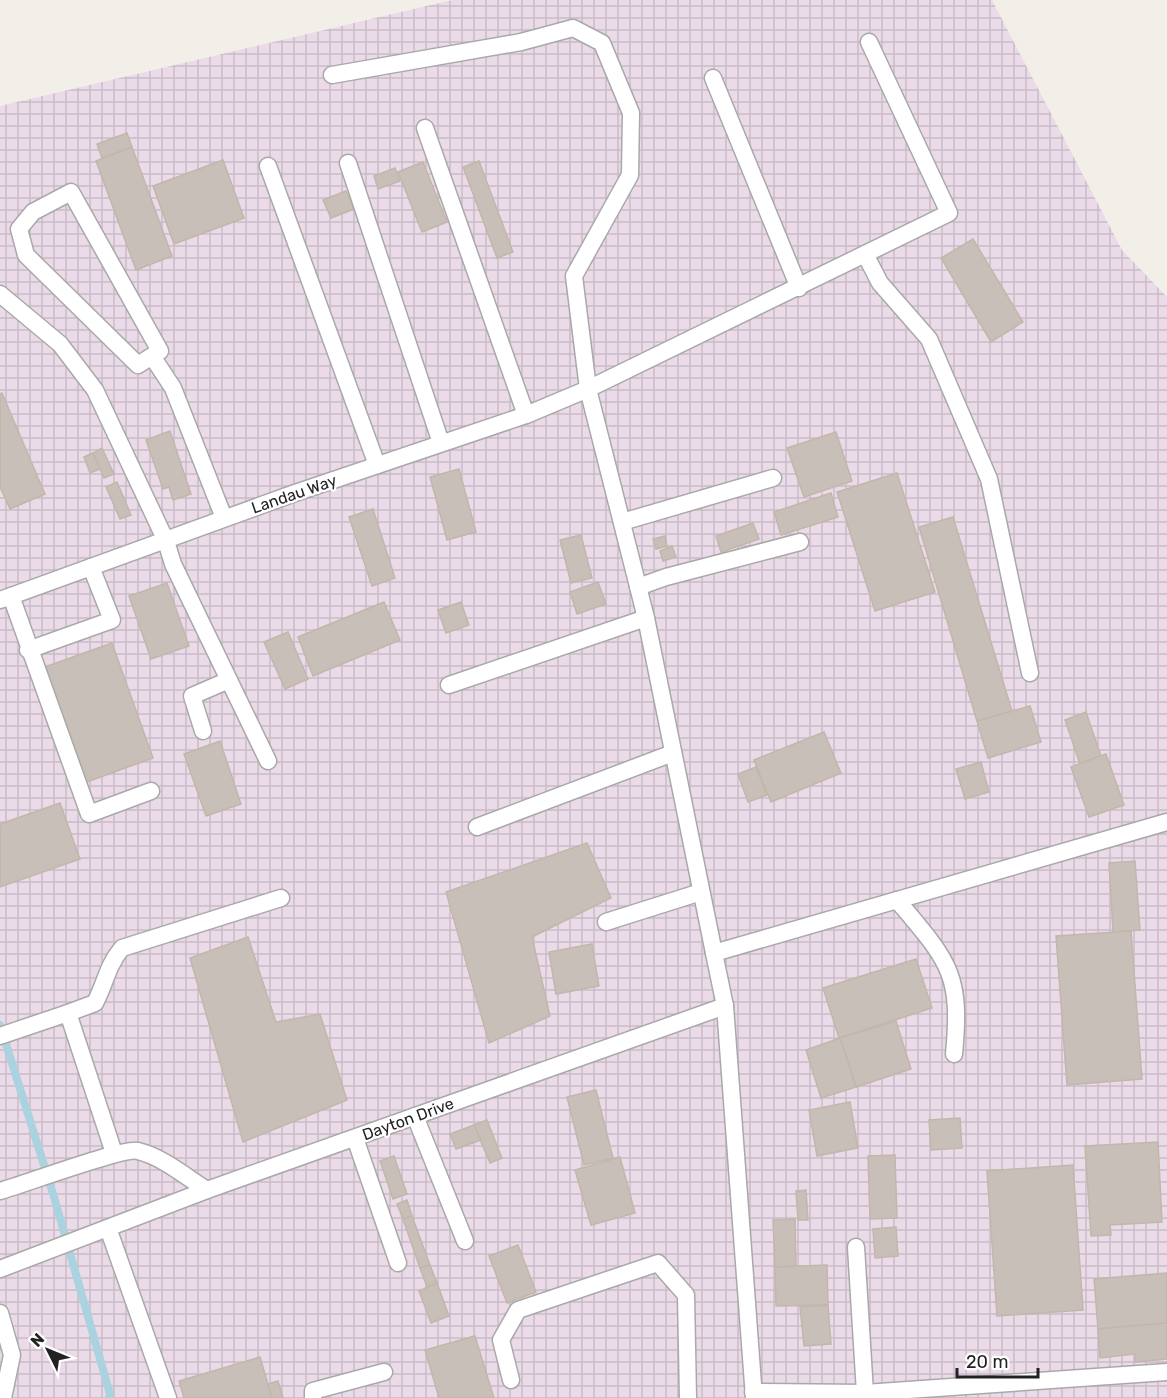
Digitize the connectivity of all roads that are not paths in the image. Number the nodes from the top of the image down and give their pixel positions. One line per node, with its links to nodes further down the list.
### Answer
1 (869, 42): 7 (lane, Landau Way)
2 (332, 75): 11 (lane)
3 (713, 78): 8 (lane)
4 (425, 128): 12 (lane)
5 (348, 162): 13 (lane)
6 (268, 166): 14 (lane)
7 (864, 254): 8 (lane, Landau Way); 25 (lane)
8 (799, 288): 11 (lane, Landau Way)
9 (0, 294): 18 (lane)
10 (152, 356): 10 (lane); 16 (lane)
11 (588, 389): 12 (lane, Landau Way); 17 (lane)
12 (526, 415): 13 (lane, Landau Way)
13 (441, 443): 14 (lane, Landau Way)
14 (378, 465): 16 (lane, Landau Way)
15 (773, 478): 17 (lane)
16 (224, 518): 18 (lane, Landau Way)
17 (622, 522): 21 (lane)
18 (166, 541): 20 (lane, Landau Way); 26 (lane)
19 (801, 542): 21 (lane)
20 (91, 567): 22 (lane, Landau Way); 24 (lane)
21 (638, 587): 23 (lane)
22 (5, 598): 24 (lane)
23 (646, 618): 27 (lane); 29 (lane)
24 (28, 650): 31 (lane)
25 (1030, 673)
26 (229, 680): 28 (lane); 30 (lane)
27 (449, 685)
28 (203, 731)
29 (673, 753): 33 (lane); 34 (lane)
30 (268, 761)
31 (151, 790)
32 (1167, 822): 36 (lane)
33 (477, 827)
34 (701, 892): 37 (lane); 38 (lane)
35 (281, 898): 40 (lane)
36 (897, 900): 38 (lane); 42 (lane)
37 (606, 922)
38 (714, 953): 39 (lane)
39 (725, 1006): 43 (lane, Dayton Drive); 58 (lane)
40 (68, 1013): 41 (lane); 45 (lane)
41 (0, 1036)
42 (954, 1054)
43 (415, 1116): 44 (lane, Dayton Drive); 49 (lane)
44 (355, 1138): 46 (lane, Dayton Drive); 51 (lane)
45 (114, 1153): 46 (lane); 47 (lane)
46 (207, 1190): 48 (lane, Dayton Drive)
47 (0, 1191)
48 (100, 1231): 52 (lane, Dayton Drive); 60 (lane)
49 (465, 1241)
50 (856, 1247): 57 (lane)
51 (398, 1263)
52 (0, 1269)
53 (0, 1313): 59 (lane)
54 (384, 1372): 61 (lane)
55 (1167, 1372): 57 (lane)
56 (512, 1380): 62 (lane)
57 (865, 1393): 58 (lane)
58 (754, 1395)
59 (3, 1398)
60 (168, 1398)
61 (312, 1398)
62 (688, 1398)

